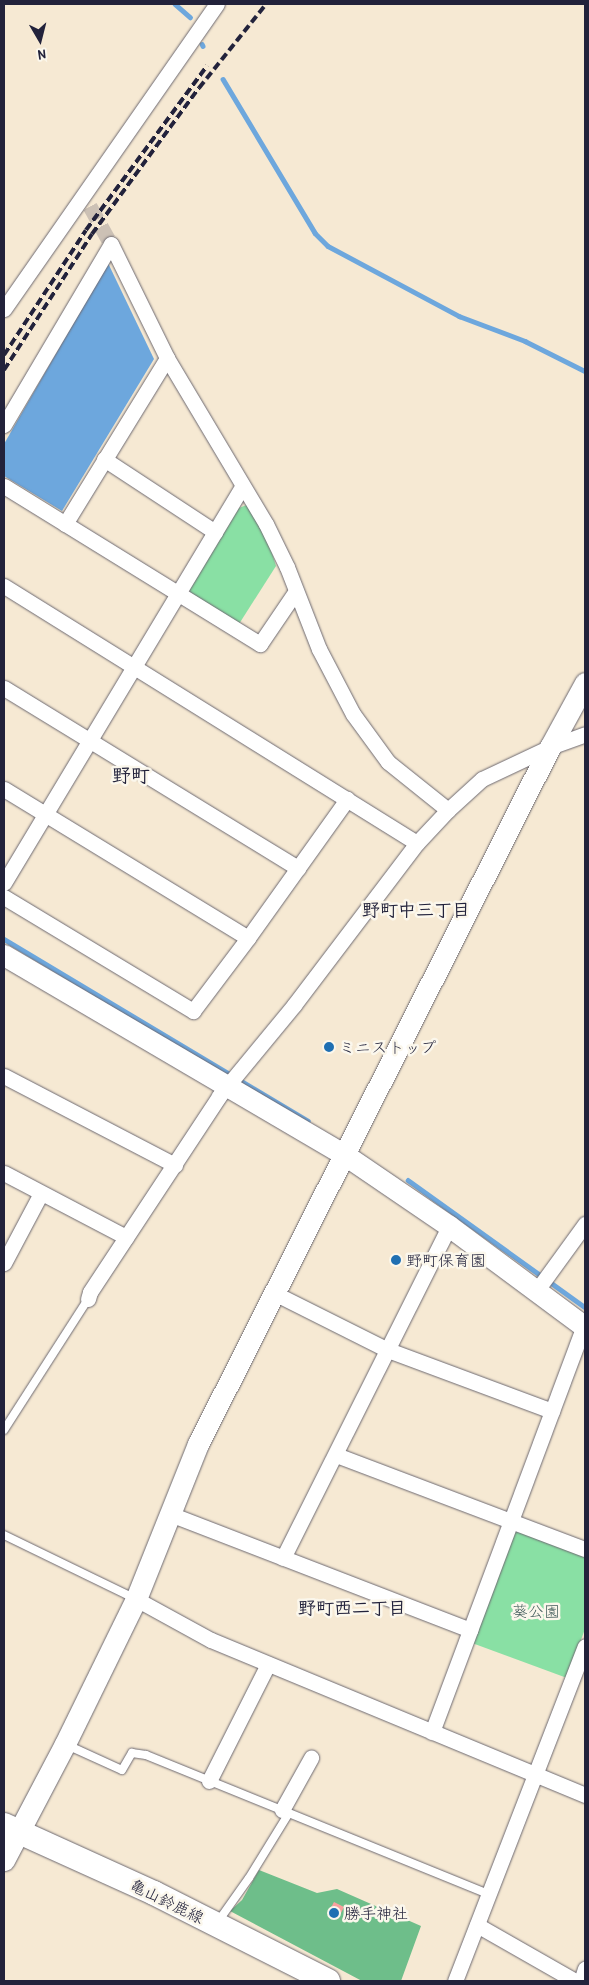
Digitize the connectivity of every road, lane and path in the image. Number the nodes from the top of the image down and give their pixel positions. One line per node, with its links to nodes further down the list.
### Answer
1 (217, 4): 2 (street)
2 (4, 309)
3 (167, 358): 4 (street); 5 (street); 7 (street)
4 (4, 425)
5 (104, 459): 8 (street); 9 (street)
6 (4, 486): 8 (street)
7 (243, 486): 9 (street); 11 (street)
8 (65, 524): 12 (street)
9 (215, 532): 12 (street)
10 (4, 586): 13 (street)
11 (296, 591): 12 (street); 21 (street)
12 (178, 594): 13 (street)
13 (134, 666): 17 (street); 20 (street)
14 (585, 683): 18 (street)
15 (4, 688): 17 (street)
16 (585, 734): 18 (street)
17 (90, 740): 22 (street); 24 (street)
18 (550, 747): 21 (street); 31 (street)
19 (4, 789): 22 (street)
20 (347, 799): 23 (street); 24 (street)
21 (448, 810): 23 (street)
22 (45, 814): 25 (street); 27 (street)
23 (417, 843): 30 (street)
24 (298, 868): 27 (street)
25 (4, 883)
26 (4, 897): 27 (street)
27 (248, 938)
28 (4, 955): 30 (street)
29 (4, 1076): 32 (street)
30 (234, 1079): 31 (street); 32 (street)
31 (345, 1155): 36 (street); 40 (street)
32 (175, 1165): 37 (street)
33 (4, 1173): 34 (street)
34 (41, 1193): 37 (street); 38 (street)
35 (585, 1224): 39 (street)
36 (449, 1226): 39 (street); 43 (street)
37 (126, 1237): 41 (street)
38 (4, 1263)
39 (538, 1288): 42 (street)
40 (274, 1293): 43 (street); 47 (street)
41 (88, 1299): 45 (lane)
42 (584, 1326): 44 (street)
43 (388, 1350): 44 (street); 46 (street)
44 (552, 1412): 48 (street)
45 (4, 1430)
46 (336, 1455): 48 (street); 51 (street)
47 (170, 1514): 51 (street); 52 (street)
48 (510, 1519): 50 (street); 53 (street)
49 (4, 1535): 52 (lane)
50 (585, 1548)
51 (284, 1558): 53 (street)
52 (136, 1599): 55 (street); 57 (street)
53 (470, 1630): 56 (street)
54 (584, 1652): 59 (street)
55 (268, 1664): 56 (street); 60 (street)
56 (432, 1732): 59 (street)
57 (65, 1744): 60 (lane); 63 (street)
58 (311, 1758): 62 (street)
59 (535, 1774): 61 (street); 65 (street)
60 (209, 1781): 62 (lane)
61 (585, 1795)
62 (286, 1812): 65 (lane); 66 (lane)
63 (11, 1829): 64 (street); 66 (main road, 亀山鈴鹿線)
64 (4, 1860)
65 (489, 1894): 67 (street)
66 (216, 1925): 69 (main road, 亀山鈴鹿線)
67 (477, 1925): 70 (street); 71 (street)
68 (585, 1970): 72 (street)
69 (328, 1981)
70 (455, 1981)
71 (575, 1981)
72 (581, 1981)

